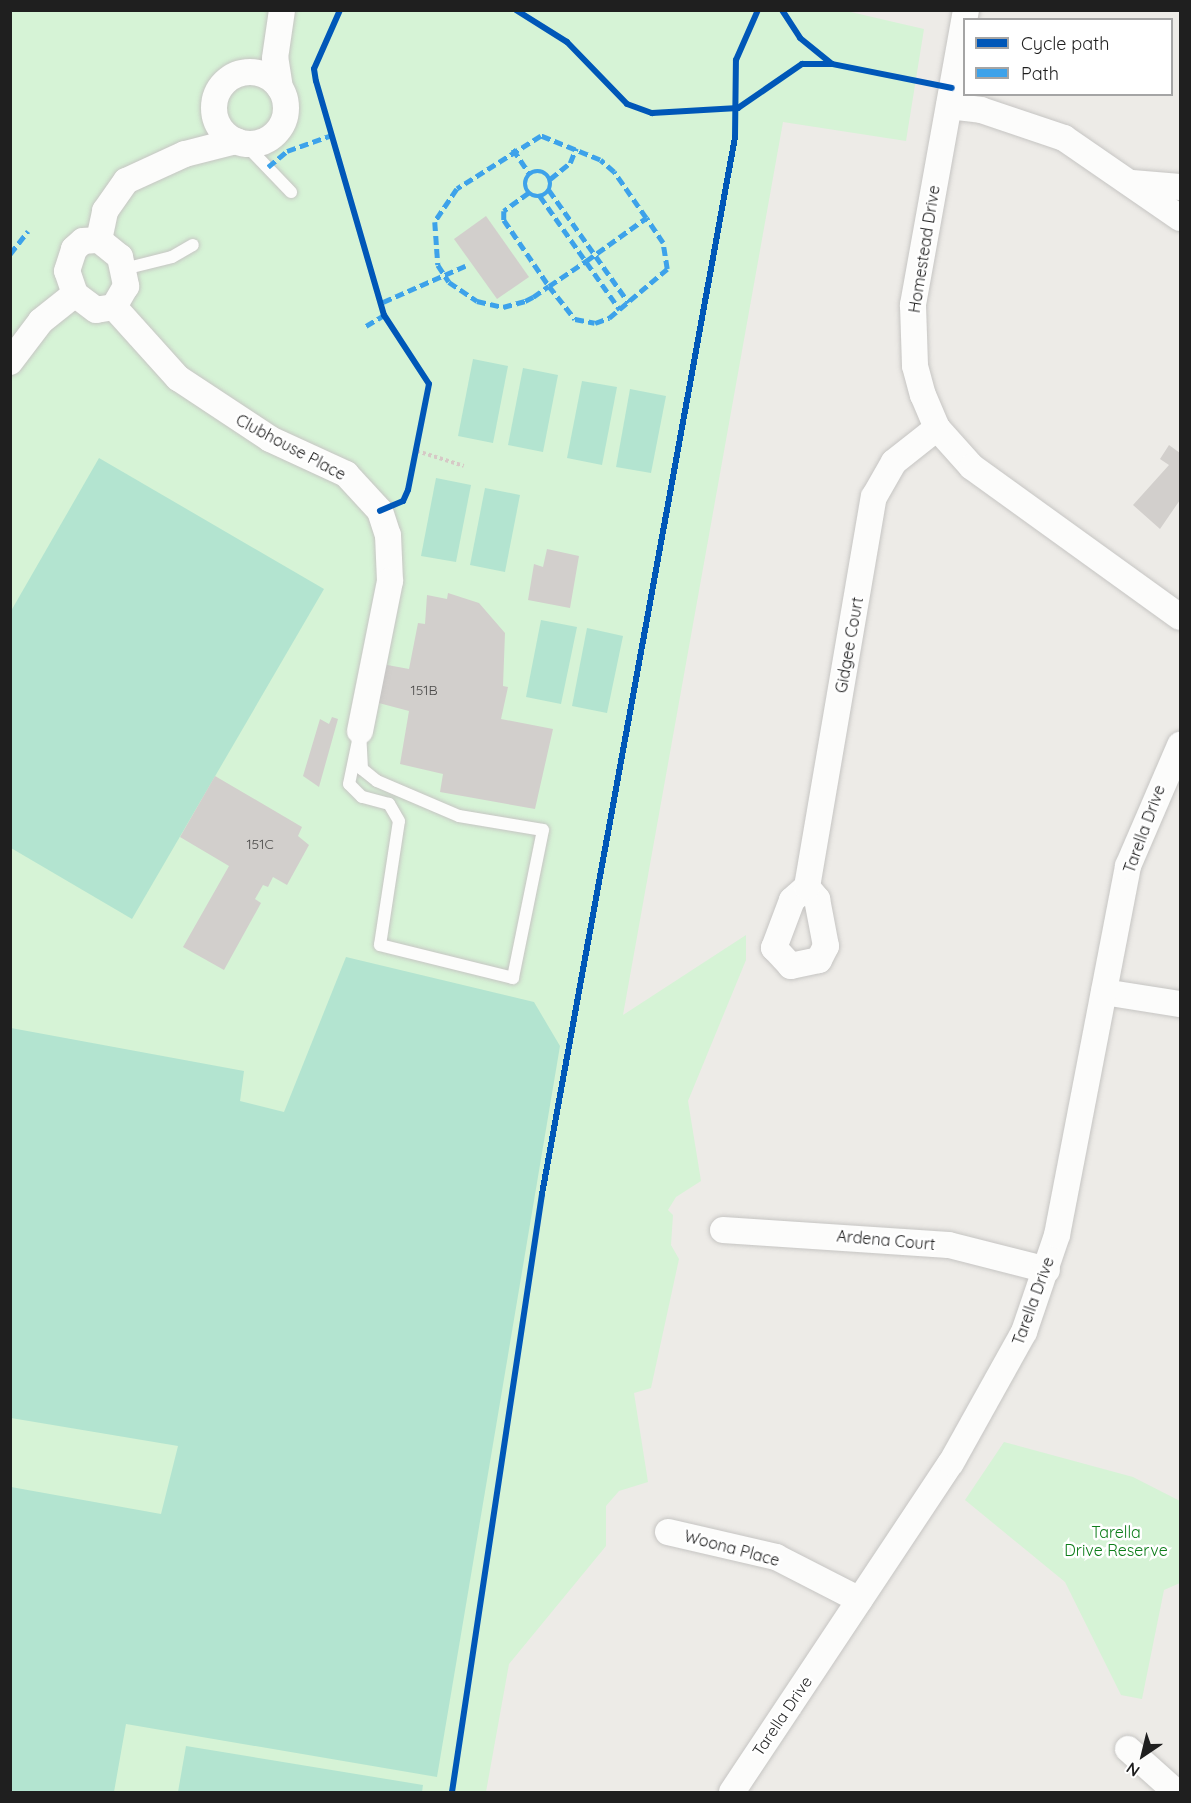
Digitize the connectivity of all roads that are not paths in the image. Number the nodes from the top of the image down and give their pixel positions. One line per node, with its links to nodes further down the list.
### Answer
1 (277, 10): 4 (street)
2 (282, 10): 5 (street)
3 (963, 27): 6 (street, Homestead Drive)
4 (238, 74): 5 (street); 7 (street)
5 (280, 88): 8 (street)
6 (949, 106): 10 (street); 20 (street, Homestead Drive)
7 (214, 112): 8 (street); 9 (street)
8 (240, 142): 9 (street); 12 (lane)
9 (185, 154): 14 (street)
10 (1131, 183): 11 (street); 13 (street)
11 (1180, 187)
12 (291, 192)
13 (1180, 218)
14 (99, 240): 16 (street); 17 (street)
15 (193, 245): 16 (lane)
16 (124, 269): 18 (street)
17 (75, 294): 18 (street); 19 (street)
18 (114, 307): 22 (street, Clubhouse Place)
19 (10, 362)
20 (937, 428): 21 (street, Homestead Drive); 24 (street, Gidgee Court)
21 (1180, 617)
22 (360, 730): 22 (lane)
23 (1180, 746): 25 (street, Tarella Drive)
24 (807, 887)
25 (1104, 992): 26 (street); 28 (street, Tarella Drive)
26 (1180, 1004)
27 (723, 1230): 28 (street, Ardena Court)
28 (1047, 1270): 30 (street, Tarella Drive)
29 (668, 1532): 30 (street, Woona Place)
30 (860, 1600): 32 (street, Tarella Drive)
31 (1128, 1749): 33 (street)
32 (732, 1792)
33 (1176, 1792)

